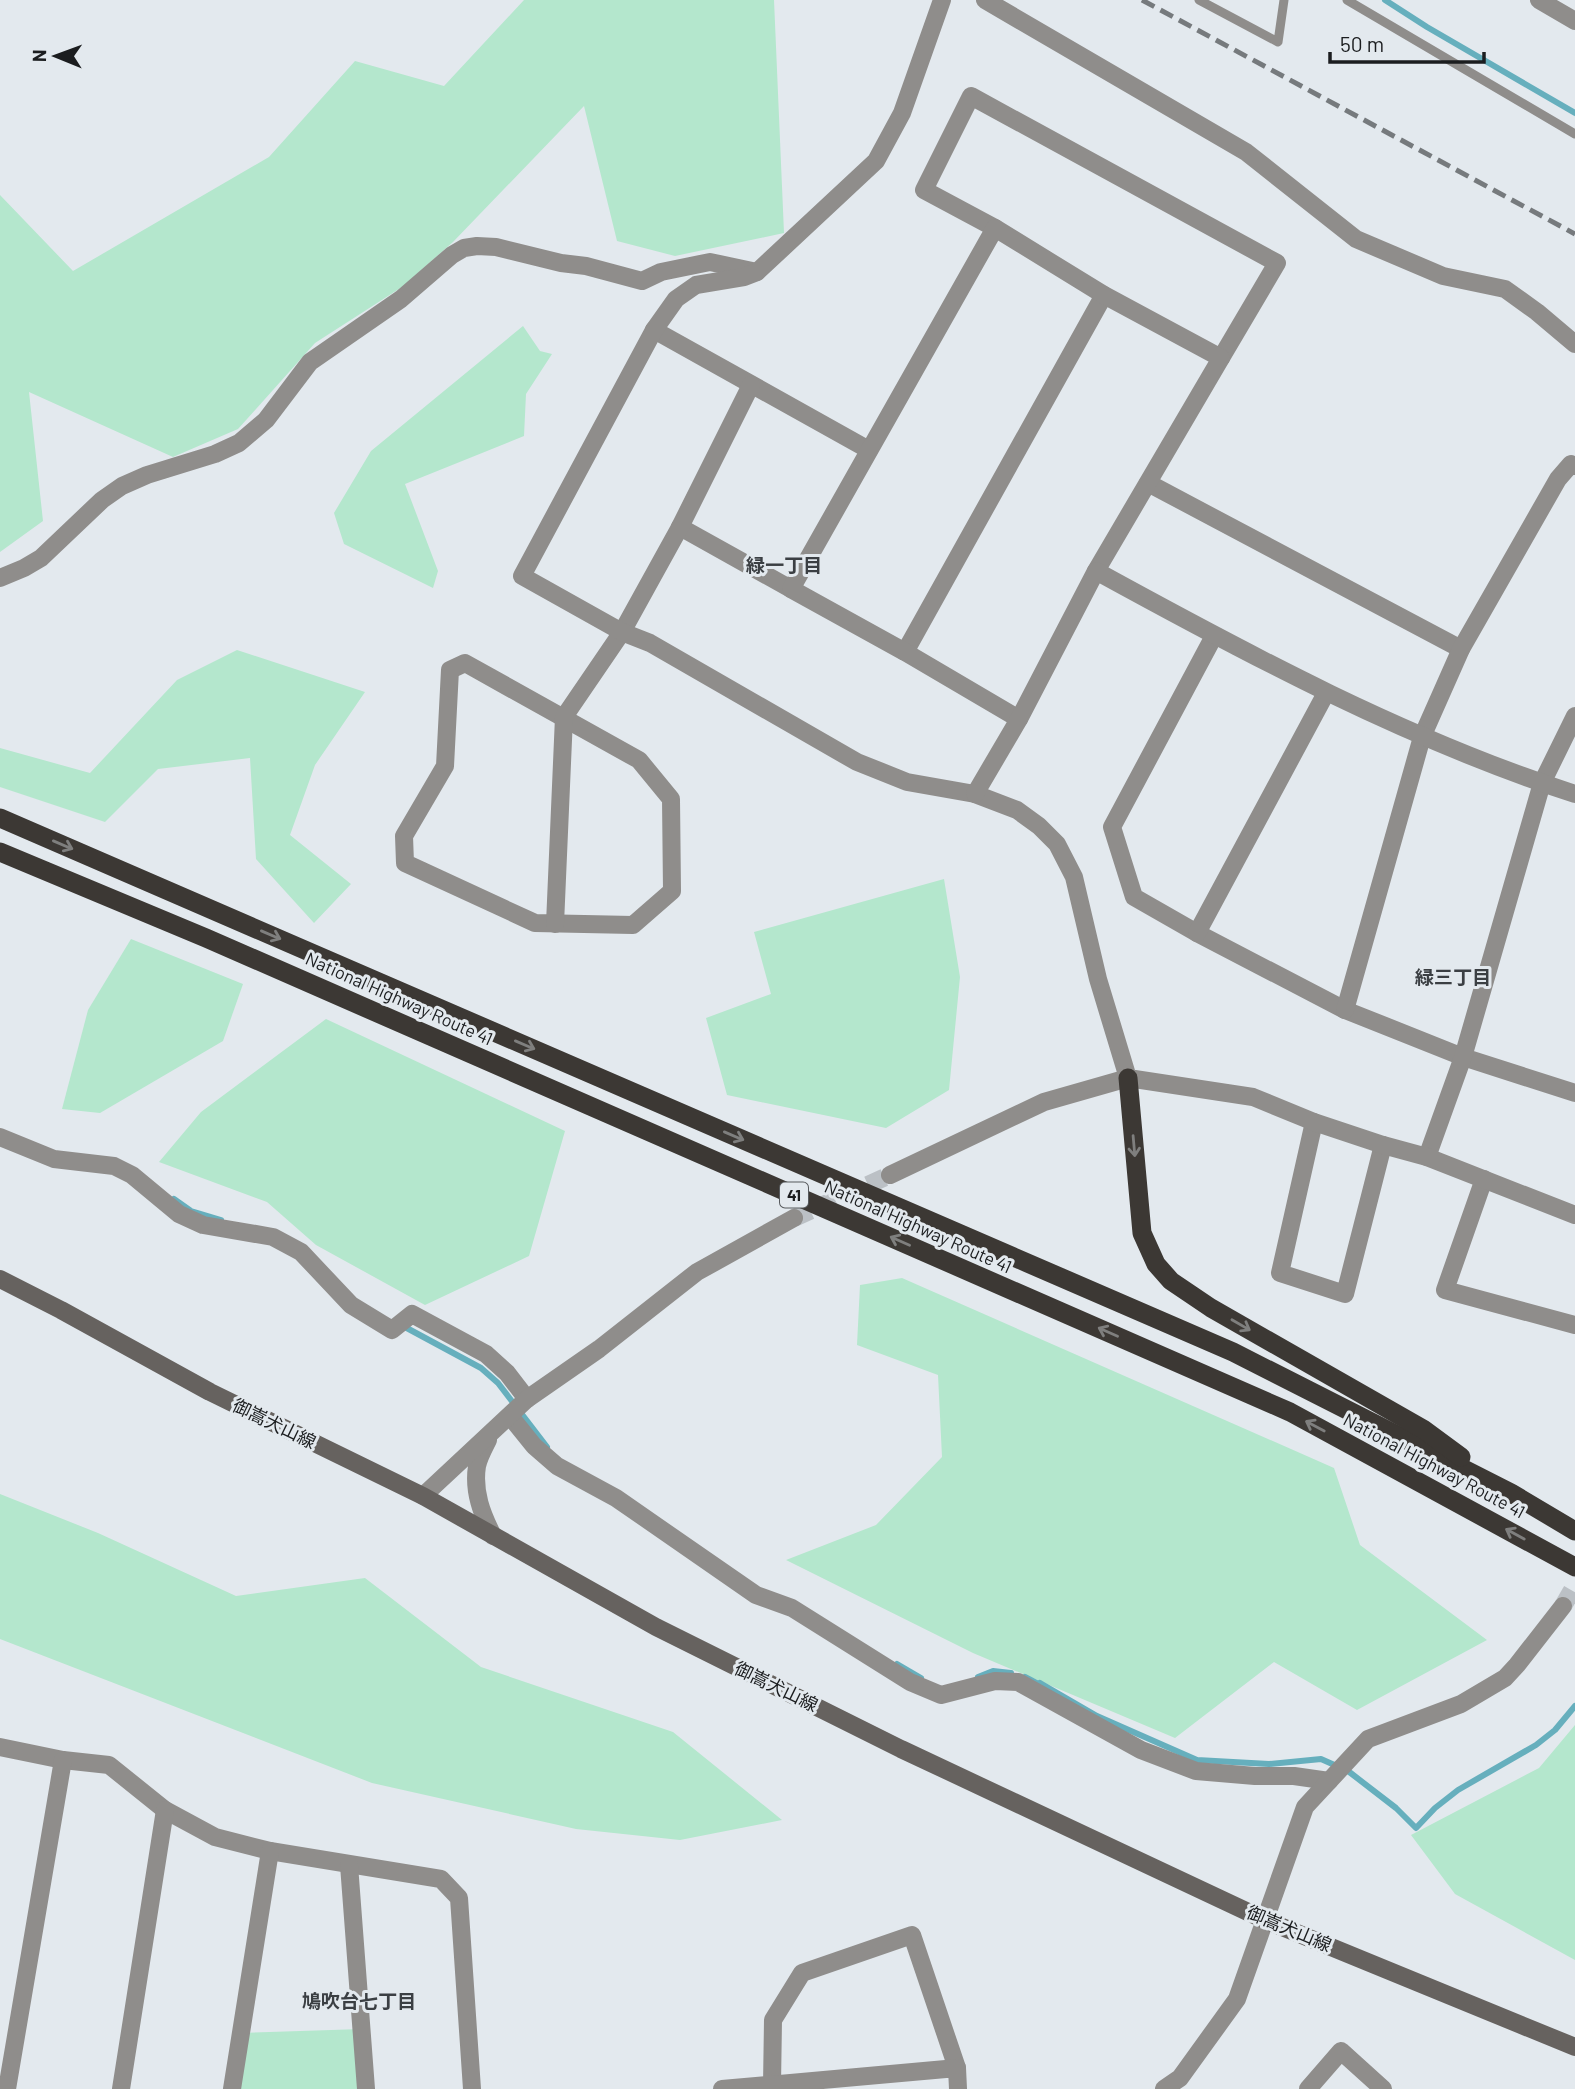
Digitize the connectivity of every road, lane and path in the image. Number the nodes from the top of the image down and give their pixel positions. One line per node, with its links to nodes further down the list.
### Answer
1 (942, 0): 10 (street)
2 (985, 0): 13 (street)
3 (1199, 0): 4 (lane)
4 (1284, 0)
5 (1347, 0): 8 (lane)
6 (1539, 0): 7 (street)
7 (1575, 20)
8 (1575, 134)
9 (995, 228): 11 (street); 14 (street); 16 (street)
10 (757, 272): 12 (street); 21 (street)
11 (1104, 295): 14 (street); 26 (street)
12 (654, 330): 15 (street); 23 (street)
13 (1575, 344)
14 (1221, 358): 18 (street)
15 (751, 384): 16 (street); 19 (street)
16 (869, 450): 22 (street)
17 (1575, 466): 25 (street)
18 (1148, 484): 20 (street); 25 (street)
19 (680, 527): 22 (street); 23 (street)
20 (1096, 572): 24 (street); 30 (street)
21 (0, 578)
22 (791, 589): 26 (street)
23 (621, 632): 29 (street); 33 (street)
24 (1214, 636): 27 (street); 38 (street)
25 (1461, 649): 31 (street)
26 (905, 652): 30 (street)
27 (1326, 693): 31 (street); 38 (street)
28 (1575, 716): 32 (street)
29 (564, 717): 37 (street); 37 (street); 37 (street)
30 (1018, 719): 33 (street)
31 (1422, 737): 32 (street); 39 (street)
32 (1542, 783): 34 (street); 40 (street)
33 (975, 794): 41 (street)
34 (1575, 794)
35 (0, 818): 56 (highway, National Highway Route 41 / 41, one-way to 56)
36 (0, 852): 60 (highway, National Highway Route 41 / 41, one-way to 36)
37 (555, 924)
38 (1197, 933): 39 (street)
39 (1345, 1010): 40 (street)
40 (1463, 1057): 42 (street); 46 (street)
41 (1128, 1078): 43 (street); 47 (street); 56 (highway, one-way to 56)
42 (1575, 1093)
43 (1314, 1122): 45 (street); 45 (street)
44 (0, 1137): 53 (street)
45 (1383, 1145): 46 (street)
46 (1427, 1157): 48 (street)
47 (890, 1175)
48 (1484, 1179): 49 (street); 52 (street)
49 (1575, 1214)
50 (794, 1218): 53 (street)
51 (0, 1279): 57 (main road, 御嵩犬山線)
52 (1575, 1325)
53 (527, 1399): 54 (street)
54 (510, 1416): 55 (street); 64 (street)
55 (491, 1434): 57 (street); 59 (street)
56 (1511, 1493): 58 (highway, National Highway Route 41 / 41)
57 (423, 1496): 59 (main road, 御嵩犬山線)
58 (1575, 1531)
59 (493, 1536): 68 (main road, 御嵩犬山線)
60 (1575, 1567)
61 (1563, 1606): 64 (street)
62 (0, 1747): 63 (street)
63 (63, 1760): 65 (street); 72 (street)
64 (1329, 1781): 68 (street)
65 (165, 1810): 66 (street); 73 (street)
66 (270, 1851): 67 (street); 74 (street)
67 (349, 1866): 75 (street); 76 (street)
68 (1265, 1920): 69 (main road, 御嵩犬山線); 79 (street)
69 (1575, 2047)
70 (957, 2068): 71 (street); 71 (street); 78 (street)
71 (772, 2084): 77 (street)
72 (7, 2089)
73 (121, 2089)
74 (232, 2089)
75 (366, 2089)
76 (472, 2089)
77 (722, 2089)
78 (958, 2089)
79 (1164, 2089)
80 (1308, 2089): 81 (street)
81 (1383, 2089)

